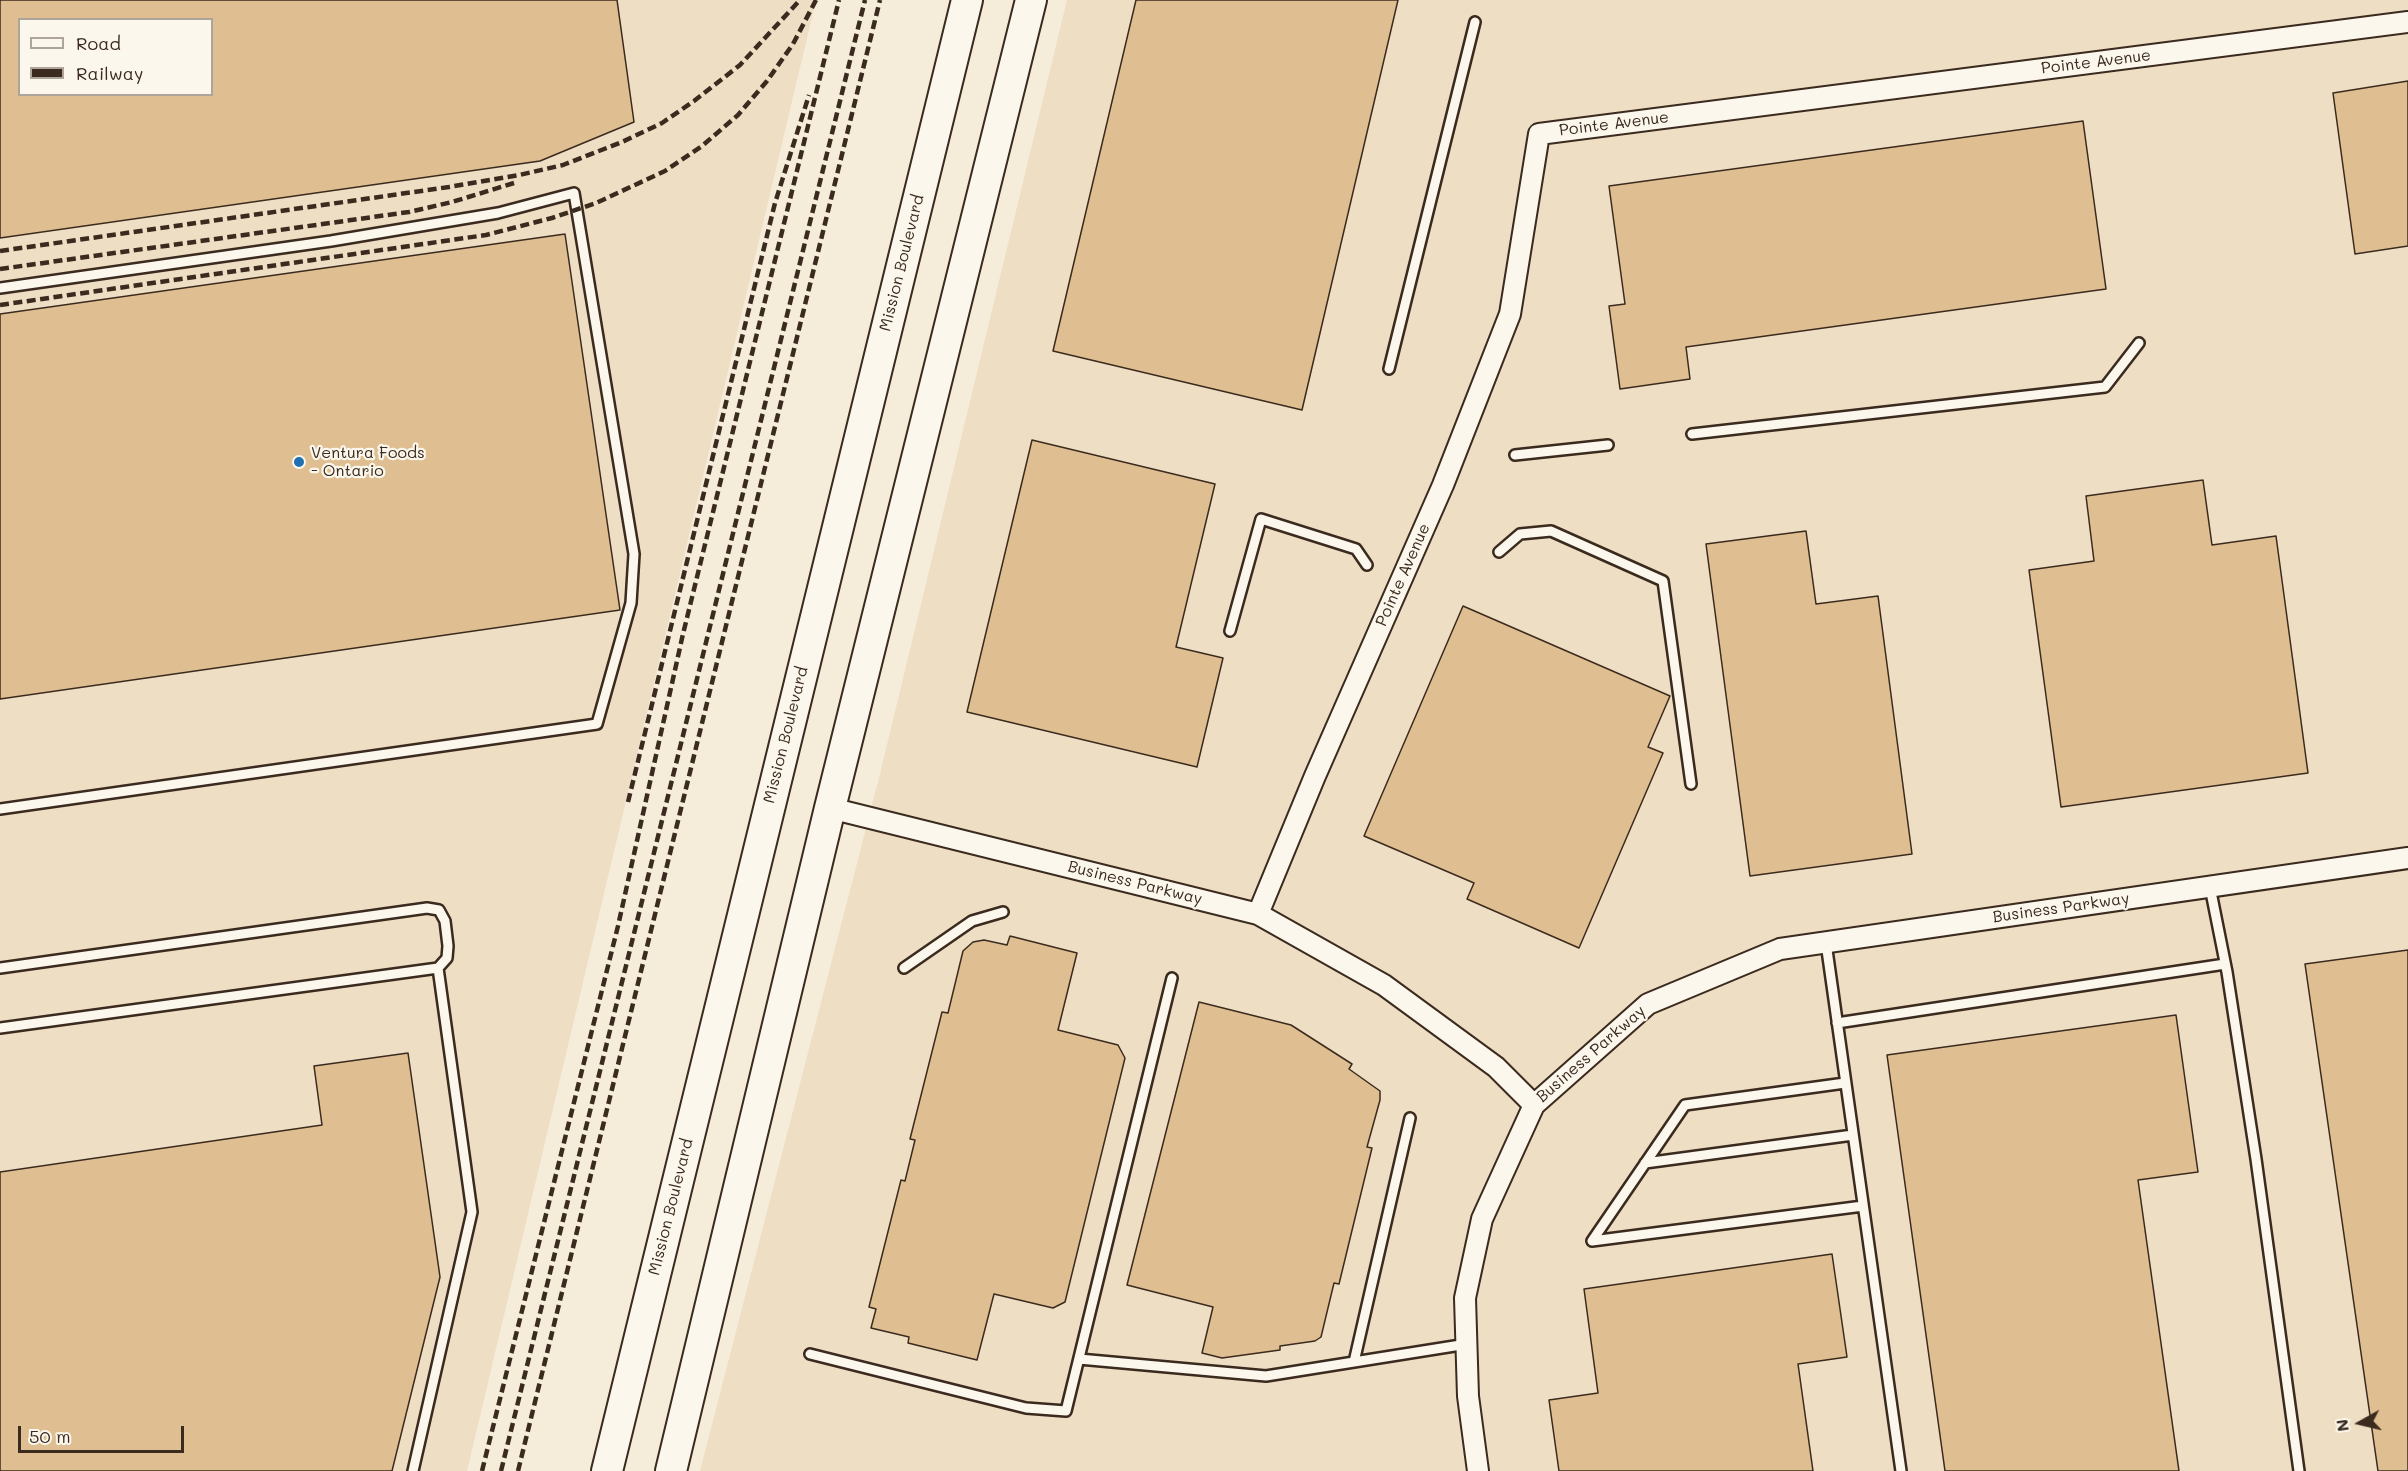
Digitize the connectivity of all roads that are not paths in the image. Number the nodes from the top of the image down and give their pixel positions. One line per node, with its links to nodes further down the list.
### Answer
1 (967, 0): 40 (main road, Mission Boulevard)
2 (1031, 0): 15 (main road)
3 (1475, 22): 7 (lane)
4 (2408, 22): 20 (street, Pointe Avenue)
5 (0, 288): 16 (lane)
6 (2139, 343): 8 (lane)
7 (1389, 369)
8 (1692, 434)
9 (1608, 445): 10 (lane)
10 (1515, 455)
11 (1499, 552): 14 (lane)
12 (1368, 565): 13 (lane)
13 (1230, 631)
14 (1691, 784)
15 (830, 808): 20 (street, Business Parkway); 41 (main road)
16 (0, 809)
17 (2408, 858): 18 (street, Business Parkway)
18 (2210, 887): 21 (street, Business Parkway); 22 (lane)
19 (1003, 912): 24 (lane)
20 (1258, 914): 30 (street, Business Parkway)
21 (1826, 943): 27 (lane); 30 (street, Business Parkway)
22 (2225, 964): 27 (lane); 44 (lane)
23 (438, 968): 25 (lane); 28 (lane); 39 (lane)
24 (904, 968)
25 (0, 969)
26 (1172, 978): 37 (lane)
27 (1837, 1023): 29 (lane)
28 (0, 1028)
29 (1845, 1083): 32 (lane); 33 (lane)
30 (1534, 1105): 35 (street)
31 (1410, 1118): 38 (lane)
32 (1853, 1135): 33 (lane); 34 (lane)
33 (1645, 1163): 34 (lane)
34 (1863, 1206): 43 (lane)
35 (1467, 1344): 38 (lane); 42 (street)
36 (810, 1354): 37 (lane)
37 (1079, 1359): 38 (lane)
38 (1354, 1362)
39 (413, 1471)
40 (607, 1471)
41 (671, 1471)
42 (1478, 1471)
43 (1901, 1471)
44 (2299, 1471)

